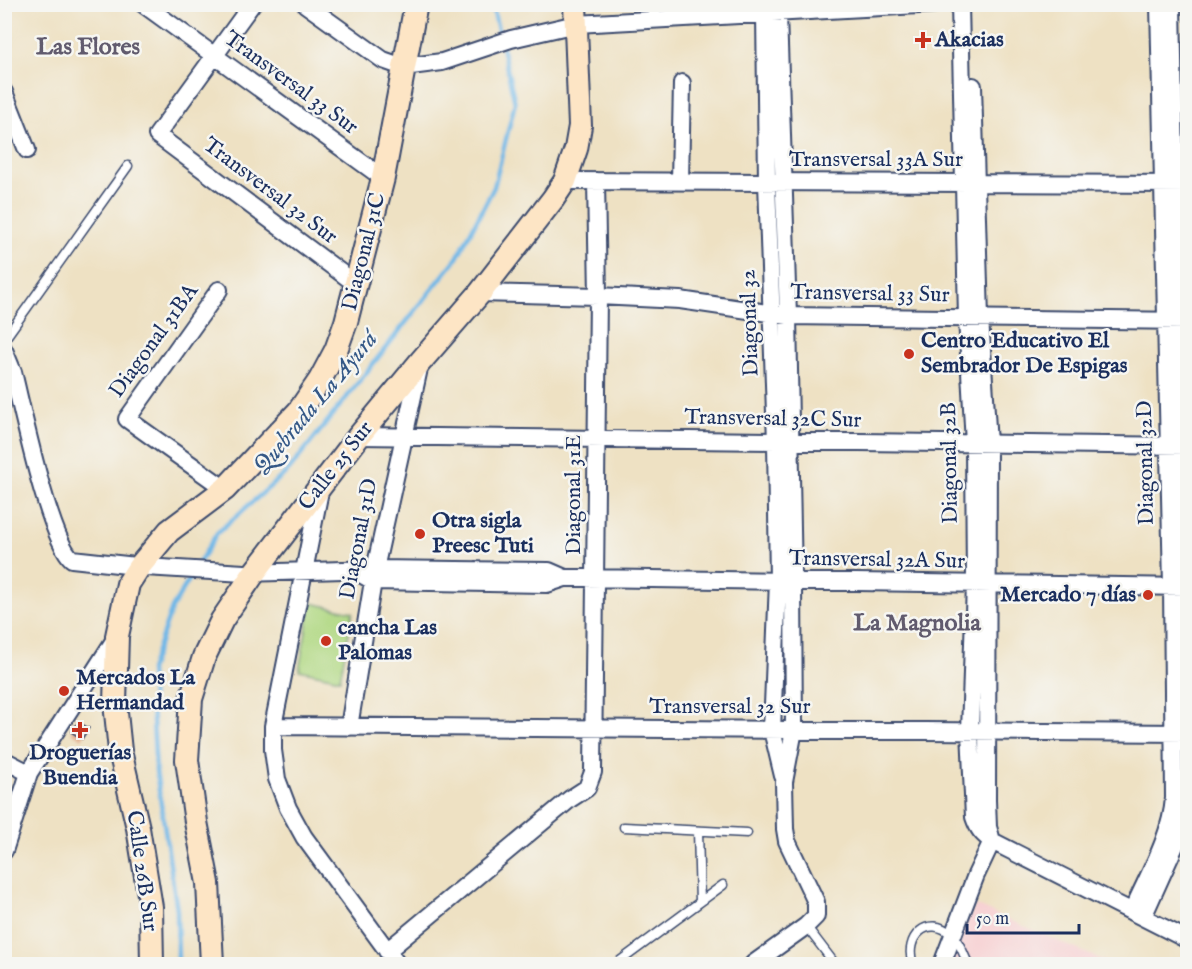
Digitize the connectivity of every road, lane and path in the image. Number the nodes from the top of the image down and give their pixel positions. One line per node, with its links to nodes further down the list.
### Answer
1 (143, 4): 12 (street, Transversal 33 Sur)
2 (252, 4): 12 (street)
3 (305, 4): 13 (street)
4 (416, 4): 13 (main road, Diagonal 31C)
5 (937, 4): 10 (street)
6 (960, 4): 22 (street, Diagonal 32B)
7 (970, 4): 22 (street, Diagonal 32B)
8 (1159, 4): 23 (street, Diagonal 32D)
9 (1172, 4): 23 (street, Diagonal 32D)
10 (771, 9): 11 (street); 21 (street, Diagonal 32)
11 (576, 14): 13 (street); 19 (main road, Calle 25 Sur)
12 (215, 56): 18 (street, Transversal 33 Sur); 24 (street, Transversal 32 Sur)
13 (403, 67): 18 (main road, Diagonal 31C)
14 (682, 83): 20 (street)
15 (4, 92): 16 (street)
16 (27, 150)
17 (128, 166): 31 (lane)
18 (383, 178): 24 (main road, Diagonal 31C)
19 (583, 181): 20 (street, Transversal 33A Sur); 26 (main road, Calle 25 Sur); 27 (street, Diagonal 31E)
20 (680, 182): 21 (street, Transversal 33A Sur)
21 (775, 182): 22 (street, Transversal 33A Sur); 28 (street, Diagonal 32)
22 (970, 183): 23 (street, Transversal 33A Sur); 29 (street, Diagonal 32B)
23 (1175, 184): 30 (street, Diagonal 32D)
24 (356, 284): 42 (main road, Diagonal 31C)
25 (219, 290): 42 (street, Diagonal 31BA)
26 (480, 293): 27 (street, Transversal 33 Sur); 33 (main road, Calle 25 Sur)
27 (593, 296): 28 (street, Transversal 33 Sur); 37 (street, Diagonal 31E)
28 (780, 315): 29 (street, Transversal 33 Sur); 38 (street, Diagonal 32)
29 (974, 318): 30 (street, Transversal 33 Sur); 39 (street, Diagonal 32B)
30 (1177, 321): 40 (street, Diagonal 32D)
31 (4, 340)
32 (4, 350): 34 (street)
33 (420, 361): 35 (main road, Calle 25 Sur); 36 (street, Diagonal 31D)
34 (9, 377): 43 (street)
35 (359, 436): 36 (street, Transversal 32C Sur); 41 (main road, Calle 25 Sur)
36 (403, 436): 37 (street, Transversal 32C Sur); 46 (street, Diagonal 31D)
37 (591, 439): 38 (street, Transversal 32C Sur); 47 (street, Diagonal 31E)
38 (784, 442): 39 (street, Transversal 32C Sur); 48 (street, Diagonal 32)
39 (981, 444): 40 (street, Transversal 32C Sur); 49 (street, Diagonal 32B)
40 (1179, 446): 50 (street, Diagonal 32D)
41 (321, 486): 44 (street); 45 (main road, Calle 25 Sur)
42 (225, 489): 43 (main road, Diagonal 31C)
43 (146, 567): 45 (street, Transversal 32A Sur); 51 (main road, Calle 26B Sur)
44 (303, 572): 45 (street, Transversal 32A Sur); 46 (street, Transversal 32A Sur); 53 (street)
45 (246, 573): 78 (main road, Calle 25 Sur)
46 (374, 575): 47 (street, Transversal 32A Sur); 54 (street, Diagonal 31D)
47 (590, 578): 48 (street, Transversal 32A Sur); 55 (street, Diagonal 31E)
48 (785, 582): 49 (street, Transversal 32A Sur); 56 (street, Diagonal 32); 57 (street, Diagonal 32)
49 (982, 584): 50 (street, Transversal 32A Sur); 58 (street, Diagonal 32B); 59 (street, Diagonal 32B)
50 (1181, 586): 52 (street, Diagonal 32D); 60 (street, Diagonal 32D)
51 (117, 636): 62 (street); 77 (main road, Calle 26B Sur)
52 (1188, 685)
53 (273, 726): 54 (street, Transversal 32 Sur); 76 (street)
54 (349, 727): 55 (street, Transversal 32 Sur)
55 (588, 728): 56 (street, Transversal 32 Sur); 76 (street, Diagonal 31E)
56 (772, 730): 57 (street, Transversal 32 Sur); 64 (street, Diagonal 32)
57 (794, 730): 58 (street, Transversal 32 Sur); 64 (street, Diagonal 32)
58 (970, 731): 59 (street, Transversal 32 Sur); 69 (street, Diagonal 32B)
59 (989, 731): 60 (street, Transversal 32 Sur); 69 (street, Diagonal 32B)
60 (1181, 732): 72 (street, Diagonal 32D)
61 (4, 760): 62 (street)
62 (29, 773): 68 (street)
63 (1188, 776): 72 (street)
64 (784, 782): 73 (street, Diagonal 32)
65 (624, 827): 66 (lane)
66 (698, 831): 67 (lane); 71 (lane)
67 (747, 833)
68 (6, 841)
69 (992, 841): 72 (street); 74 (street)
70 (723, 885): 71 (lane)
71 (700, 902): 80 (lane)
72 (1137, 914): 75 (street)
73 (806, 926): 81 (street); 82 (lane)
74 (952, 935): 83 (lane); 84 (street); 85 (lane)
75 (1188, 940)
76 (387, 951): 79 (street)
77 (152, 964)
78 (212, 964)
79 (397, 964)
80 (616, 964)
81 (753, 964)
82 (835, 964)
83 (913, 964)
84 (942, 964)
85 (968, 964)

